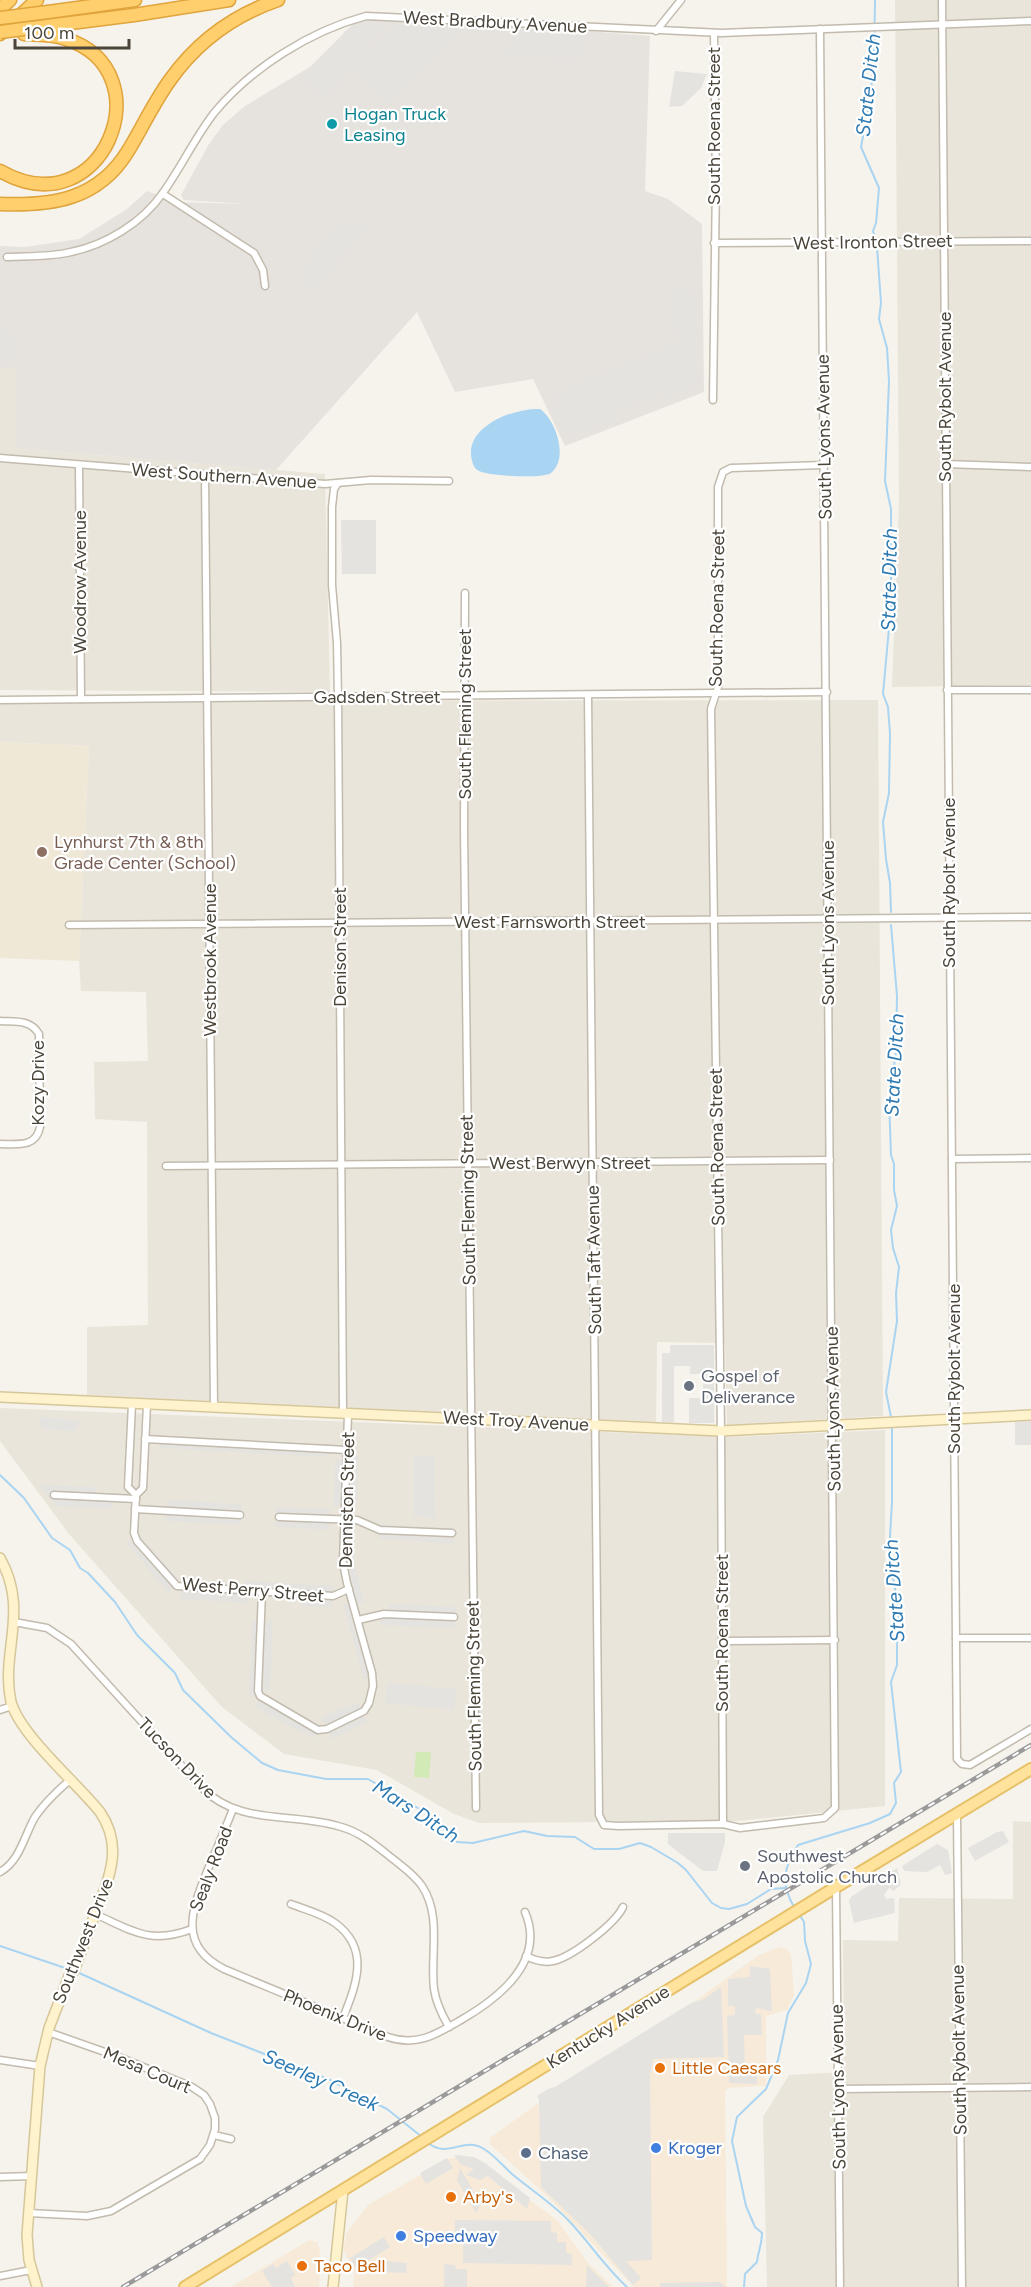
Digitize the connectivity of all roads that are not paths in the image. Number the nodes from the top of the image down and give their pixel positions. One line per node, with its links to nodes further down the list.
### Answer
1 (10, 0): 8 (highway)
2 (37, 0): 15 (highway)
3 (135, 0): 9 (highway, bridge)
4 (230, 0): 13 (highway)
5 (278, 0): 19 (highway)
6 (681, 0): 14 (street)
7 (942, 0): 11 (street, South Rybolt Avenue)
8 (0, 9)
9 (0, 18)
10 (1031, 21): 11 (street, West Bradbury Avenue)
11 (942, 25): 12 (street, West Bradbury Avenue); 21 (street, South Rybolt Avenue)
12 (820, 29): 16 (street, West Bradbury Avenue); 23 (street, South Lyons Avenue)
13 (28, 31): 15 (highway, bridge); 17 (highway)
14 (656, 31): 16 (street, West Bradbury Avenue); 18 (street, West Bradbury Avenue)
15 (0, 33)
16 (714, 33): 22 (street, South Roena Street)
17 (0, 171)
18 (163, 194): 24 (street, West Bradbury Avenue); 25 (street)
19 (0, 204)
20 (1031, 241): 21 (street, West Ironton Street)
21 (944, 242): 23 (street, West Ironton Street); 28 (street, South Rybolt Avenue)
22 (714, 243): 23 (street, West Ironton Street); 26 (street, South Roena Street)
23 (822, 243): 30 (street, South Lyons Avenue)
24 (8, 257)
25 (265, 286)
26 (713, 400)
27 (0, 458): 29 (street, West Southern Avenue)
28 (945, 464): 31 (street); 36 (street, South Rybolt Avenue)
29 (79, 465): 32 (street, West Southern Avenue); 44 (street, Woodrow Avenue)
30 (825, 465): 38 (street, South Lyons Avenue); 39 (street, South Roena Street)
31 (1031, 467)
32 (205, 475): 34 (street, West Southern Avenue); 41 (street, Westbrook Avenue)
33 (448, 481): 34 (street, West Southern Avenue)
34 (338, 483): 42 (street, Denison Street)
35 (465, 593): 43 (street, South Fleming Street)
36 (947, 690): 37 (street); 47 (street, South Rybolt Avenue)
37 (1031, 690)
38 (827, 692): 39 (street, Gadsden Street); 48 (street, South Lyons Avenue)
39 (717, 694): 40 (street, Gadsden Street); 50 (street, South Roena Street)
40 (588, 695): 43 (street, Gadsden Street); 49 (street, South Taft Avenue)
41 (208, 697): 42 (street, Gadsden Street); 44 (street, Gadsden Street); 53 (street, Westbrook Avenue)
42 (338, 697): 43 (street, Gadsden Street); 52 (street, Denison Street)
43 (465, 697): 51 (street, South Fleming Street)
44 (81, 699): 45 (street, Gadsden Street)
45 (0, 700)
46 (1031, 917): 47 (street, West Farnsworth Street)
47 (949, 918): 48 (street, West Farnsworth Street); 58 (street, South Rybolt Avenue)
48 (828, 920): 50 (street, West Farnsworth Street); 59 (street, South Lyons Avenue)
49 (589, 921): 50 (street, West Farnsworth Street); 51 (street, West Farnsworth Street); 62 (street, South Taft Avenue)
50 (714, 921): 60 (street, South Roena Street)
51 (466, 922): 52 (street, West Farnsworth Street); 61 (street, South Fleming Street)
52 (339, 923): 53 (street, West Farnsworth Street); 63 (street, Denison Street)
53 (209, 924): 54 (street, West Farnsworth Street); 65 (street, Westbrook Avenue)
54 (69, 925)
55 (0, 1021): 56 (street, Kozy Drive)
56 (0, 1144)
57 (1031, 1158): 58 (street)
58 (952, 1159): 73 (street, South Rybolt Avenue)
59 (830, 1160): 60 (street, West Berwyn Street); 75 (street, South Lyons Avenue)
60 (718, 1161): 62 (street, West Berwyn Street); 76 (street, South Roena Street)
61 (468, 1163): 62 (street, West Berwyn Street); 63 (street, West Berwyn Street); 72 (street, South Fleming Street)
62 (592, 1163): 74 (street, South Taft Avenue)
63 (342, 1164): 65 (street, West Berwyn Street); 70 (street, Denison Street)
64 (166, 1166): 65 (street, West Berwyn Street)
65 (211, 1166): 69 (street, Westbrook Avenue)
66 (0, 1397): 67 (street, West Troy Avenue)
67 (132, 1404): 68 (street, West Troy Avenue); 80 (street, West Perry Street)
68 (147, 1405): 69 (street, West Troy Avenue); 77 (street, West Perry Street)
69 (214, 1408): 70 (street, West Troy Avenue)
70 (346, 1414): 72 (street, West Troy Avenue); 78 (street, Denniston Street)
71 (1031, 1415): 73 (street, West Troy Avenue)
72 (471, 1419): 74 (street, West Troy Avenue); 101 (street, South Fleming Street)
73 (954, 1419): 75 (street, West Troy Avenue); 92 (street, South Rybolt Avenue)
74 (596, 1425): 76 (street, West Troy Avenue); 104 (street, South Taft Avenue)
75 (833, 1426): 76 (street, West Troy Avenue); 94 (street, South Lyons Avenue)
76 (721, 1431): 95 (street, South Roena Street)
77 (145, 1439): 78 (street); 80 (street, West Perry Street)
78 (347, 1450): 84 (street, Denniston Street)
79 (54, 1496): 80 (street)
80 (136, 1497): 81 (street, West Perry Street)
81 (135, 1509): 82 (street); 88 (street, West Perry Street)
82 (240, 1515)
83 (279, 1516): 84 (street)
84 (344, 1520): 85 (street); 87 (street, Denniston Street)
85 (452, 1533)
86 (0, 1558): 91 (street, Southwest Drive)
87 (348, 1589): 88 (street, West Perry Street); 90 (street, Denniston Street)
88 (262, 1592): 90 (street, Denniston Street)
89 (454, 1617): 90 (street)
90 (358, 1620)
91 (14, 1622): 96 (street, Southwest Drive); 102 (street, Tucson Drive)
92 (956, 1638): 93 (street); 98 (street, South Rybolt Avenue)
93 (1031, 1638)
94 (835, 1640): 95 (street); 104 (street, South Lyons Avenue)
95 (723, 1641): 104 (street, South Roena Street)
96 (12, 1706): 97 (street); 100 (street, Southwest Drive)
97 (0, 1710)
98 (1031, 1729)
99 (1031, 1769): 103 (main road, Kentucky Avenue)
100 (71, 1779): 105 (street); 110 (street, Southwest Drive)
101 (476, 1808)
102 (233, 1809): 111 (street, Sealy Road); 114 (street, Tucson Drive)
103 (957, 1814): 106 (main road, Kentucky Avenue); 119 (street, South Rybolt Avenue)
104 (723, 1824)
105 (0, 1872)
106 (836, 1887): 120 (street, South Lyons Avenue); 125 (main road, Kentucky Avenue)
107 (291, 1904): 113 (street)
108 (623, 1907): 112 (street)
109 (525, 1912): 112 (street)
110 (95, 1914): 111 (street); 115 (street, Southwest Drive)
111 (192, 1929): 113 (street, Phoenix Drive)
112 (526, 1956): 114 (street, Phoenix Drive)
113 (343, 2018): 114 (street, Phoenix Drive)
114 (448, 2027)
115 (48, 2032): 117 (street, Southwest Drive); 121 (street, Mesa Court)
116 (0, 2060): 117 (street)
117 (40, 2066): 123 (street, Southwest Drive)
118 (1031, 2087): 119 (street)
119 (960, 2088): 120 (street); 133 (street, South Rybolt Avenue)
120 (838, 2089): 132 (street, South Lyons Avenue)
121 (214, 2135): 122 (street); 126 (street)
122 (231, 2139)
123 (32, 2176): 124 (street); 126 (street, Southwest Drive)
124 (0, 2177)
125 (344, 2190): 130 (main road, Kentucky Avenue); 131 (street)
126 (29, 2213): 127 (street, Southwest Drive)
127 (31, 2270): 128 (street); 129 (street, Southwest Drive)
128 (0, 2276)
129 (37, 2287)
130 (185, 2287)
131 (333, 2287)
132 (840, 2287)
133 (962, 2287)

